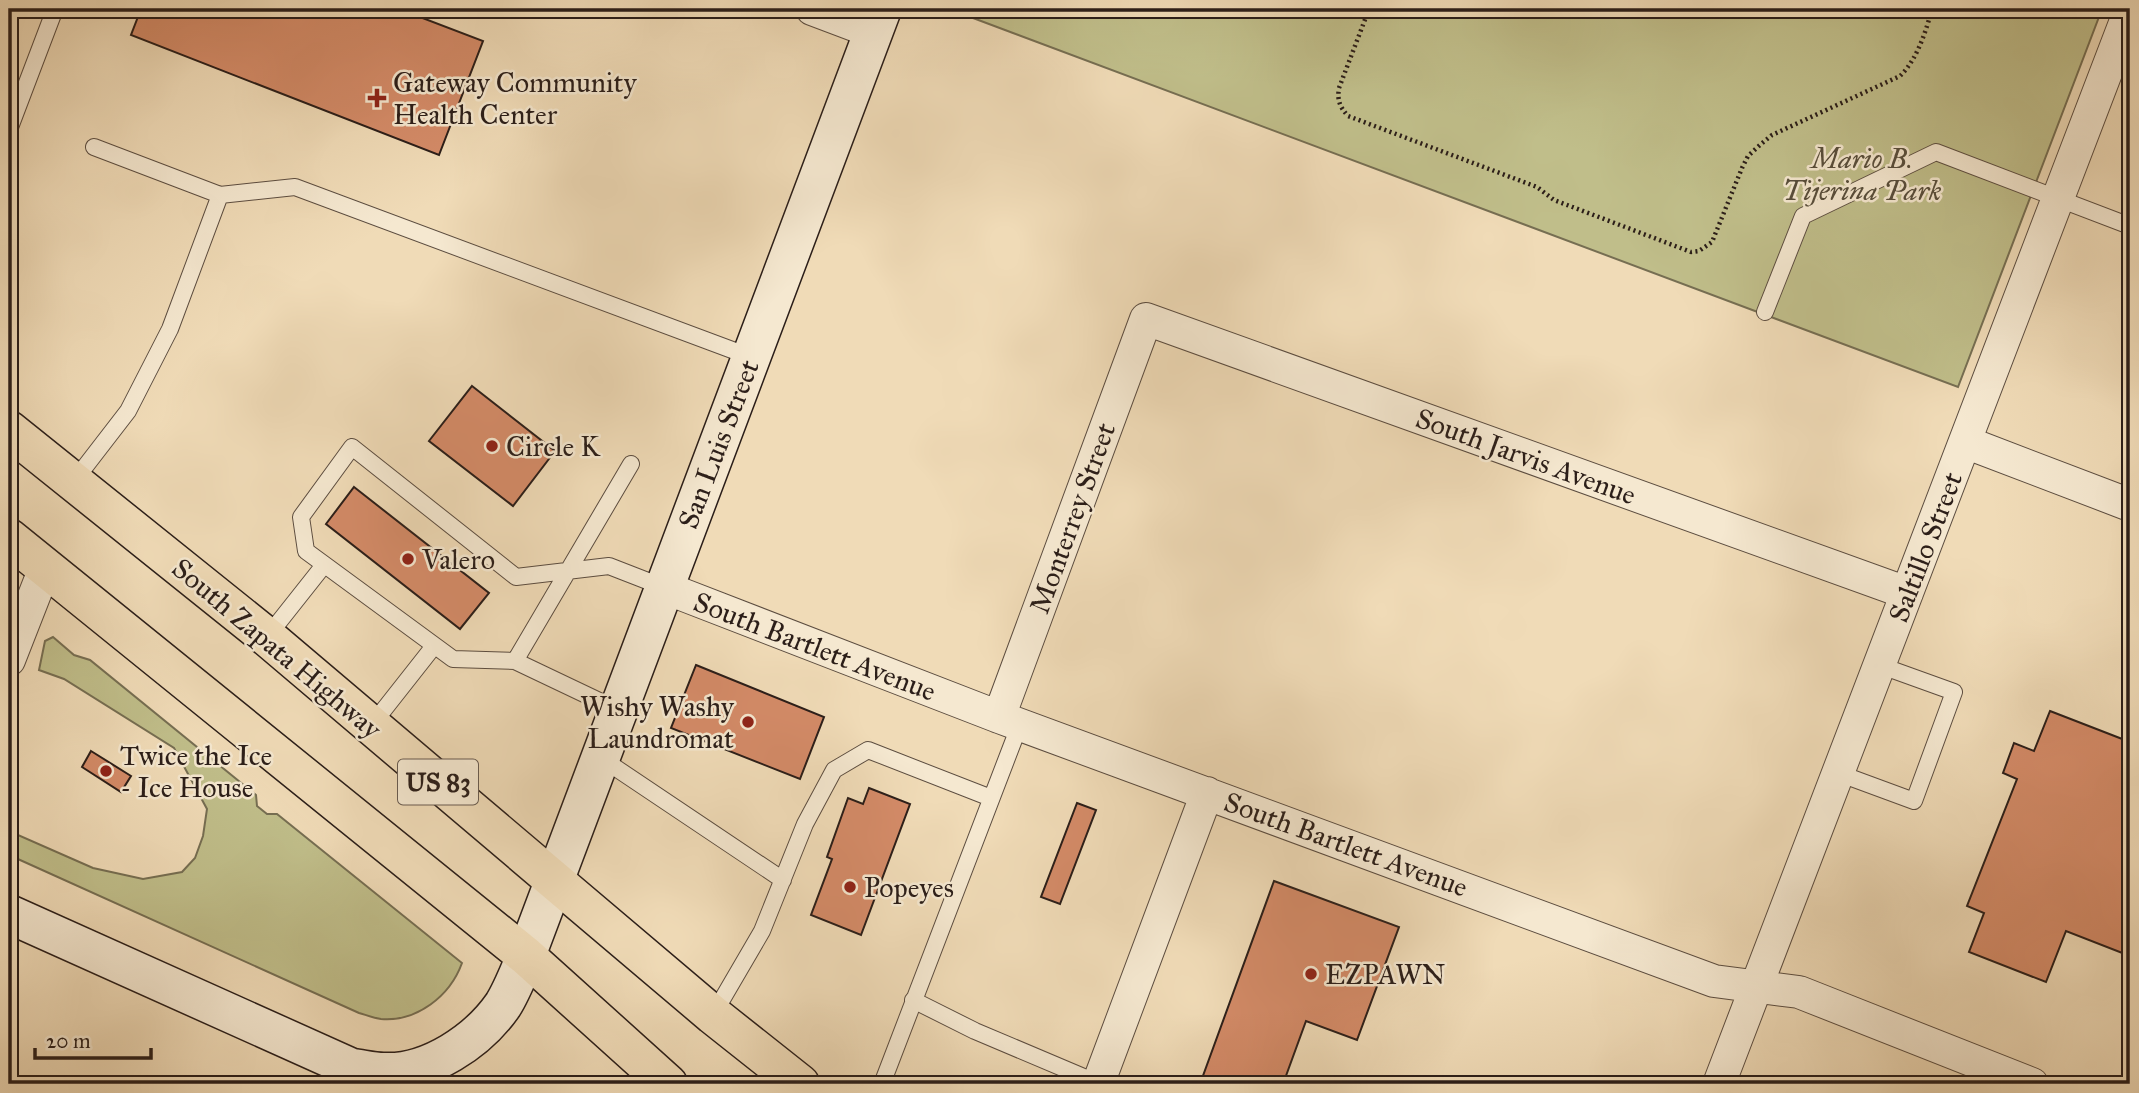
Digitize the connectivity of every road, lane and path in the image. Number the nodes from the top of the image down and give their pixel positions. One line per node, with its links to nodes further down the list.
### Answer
1 (55, 9): 7 (lane)
2 (812, 9): 6 (street)
3 (1368, 9): 4 (path)
4 (1932, 9)
5 (2130, 10): 10 (street, Saltillo Street)
6 (877, 20): 14 (main road, San Luis Street)
7 (9, 130)
8 (94, 147): 9 (lane)
9 (220, 195): 14 (lane); 18 (lane)
10 (2059, 198): 11 (lane); 12 (lane); 16 (street, Saltillo Street)
11 (2130, 226)
12 (1765, 312)
13 (1146, 319): 25 (street, South Jarvis Avenue); 32 (street, Monterrey Street)
14 (751, 357): 24 (main road, San Luis Street)
15 (9, 430): 18 (main road, South Zapata Highway / US 83)
16 (1965, 442): 19 (street); 25 (street, Saltillo Street)
17 (631, 464): 23 (lane)
18 (74, 481): 26 (main road, South Zapata Highway / US 83)
19 (2130, 505)
20 (9, 538): 22 (main road, US 83)
21 (324, 565): 23 (lane); 26 (lane); 27 (lane)
22 (45, 568): 28 (street); 41 (main road, US 83)
23 (568, 571): 24 (lane); 29 (lane)
24 (663, 587): 31 (main road, San Luis Street); 32 (street, South Bartlett Avenue)
25 (1906, 593): 30 (street, Saltillo Street)
26 (267, 637): 33 (main road, South Zapata Highway / US 83)
27 (435, 646): 29 (lane); 33 (lane)
28 (9, 660)
29 (515, 661): 31 (lane)
30 (1879, 665): 35 (street, Saltillo Street); 35 (lane)
31 (618, 710): 34 (main road, San Luis Street)
32 (1010, 720): 36 (street, South Bartlett Avenue); 37 (lane)
33 (371, 726): 38 (main road, South Zapata Highway / US 83)
34 (599, 757): 38 (main road, San Luis Street); 39 (lane)
35 (1838, 772): 42 (street, Saltillo Street)
36 (1207, 793): 42 (street, South Bartlett Avenue); 48 (street)
37 (991, 798): 39 (lane); 43 (lane)
38 (554, 880): 41 (main road, San Luis Street); 44 (main road, South Zapata Highway / US 83)
39 (783, 880): 44 (lane)
40 (9, 914): 41 (main road, San Luis Street)
41 (526, 956): 45 (main road, US 83)
42 (1757, 986): 49 (street, Saltillo Street); 50 (street, South Bartlett Avenue)
43 (914, 1000): 47 (lane); 48 (lane)
44 (713, 1015): 46 (main road, South Zapata Highway / US 83)
45 (668, 1084)
46 (800, 1084)
47 (882, 1084)
48 (1098, 1084)
49 (1720, 1084)
50 (2032, 1084)

